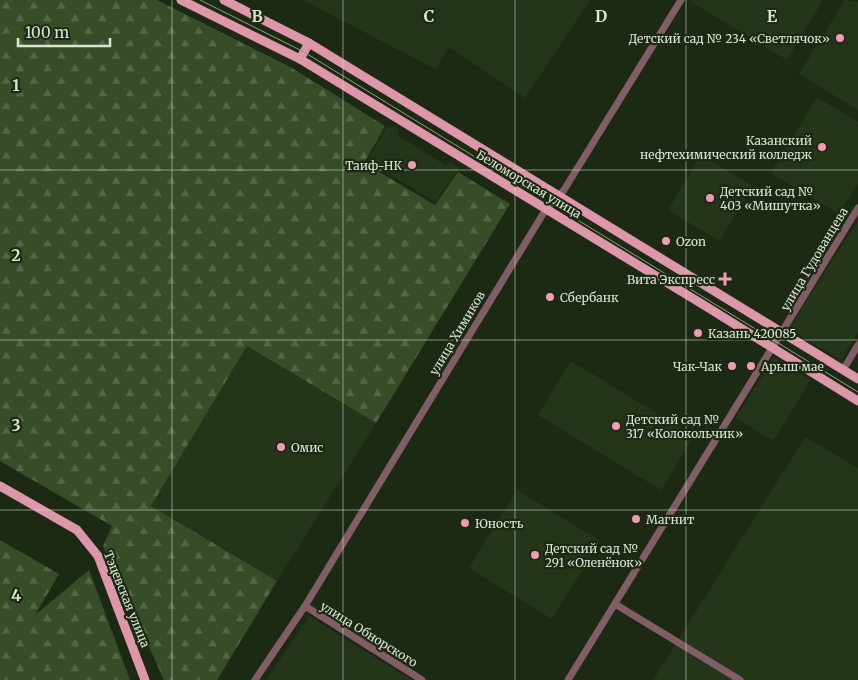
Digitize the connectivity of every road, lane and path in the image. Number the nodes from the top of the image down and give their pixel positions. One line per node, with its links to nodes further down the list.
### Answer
1 (181, 0): 5 (main road, Беломорская улица)
2 (224, 0): 4 (main road, Беломорская улица)
3 (681, 0): 6 (street, улица Химиков)
4 (309, 42): 5 (main road); 6 (main road, Беломорская улица)
5 (300, 60): 8 (main road, Беломорская улица)
6 (559, 195): 8 (street, улица Химиков); 9 (main road, Беломорская улица)
7 (858, 208): 9 (street, улица Гудованцева)
8 (546, 209): 11 (main road, Беломорская улица); 17 (street, улица Химиков)
9 (783, 332): 11 (street, улица Гудованцева); 12 (main road, Беломорская улица)
10 (858, 345): 12 (street)
11 (772, 348): 14 (main road, Беломорская улица); 16 (street, улица Гудованцева)
12 (844, 370): 13 (main road, Беломорская улица)
13 (858, 379)
14 (858, 401)
15 (0, 486): 18 (main road, Тэцевская улица)
16 (615, 604): 21 (street, улица Гудованцева); 22 (street)
17 (305, 606): 19 (street, улица Химиков); 20 (street, улица Обнорского)
18 (145, 680)
19 (255, 680)
20 (422, 680)
21 (568, 680)
22 (740, 680)

